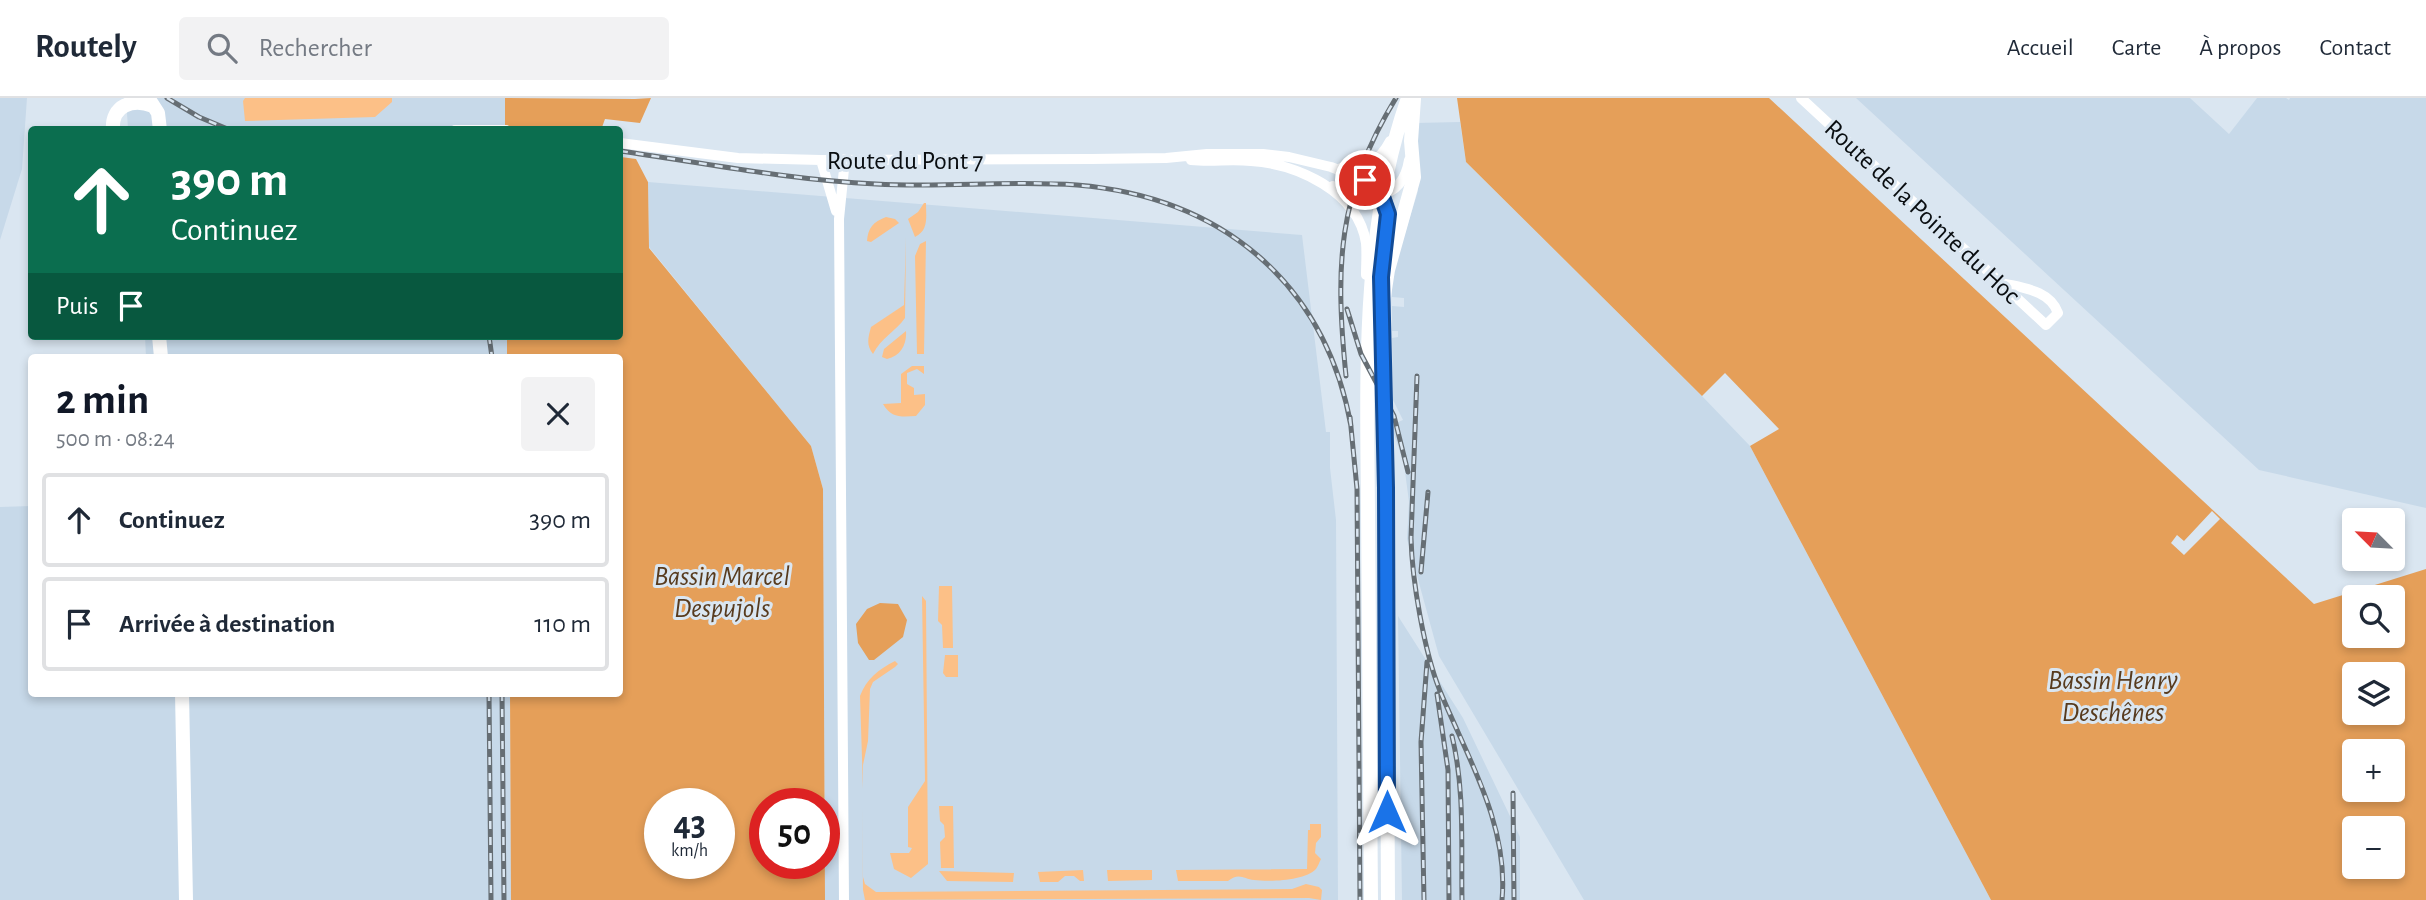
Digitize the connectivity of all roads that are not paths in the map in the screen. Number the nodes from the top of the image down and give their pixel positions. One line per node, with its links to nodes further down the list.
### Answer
1 (1408, 98): 13 (street); 15 (main road)
2 (1414, 98): 8 (main road)
3 (1801, 98): 17 (street, Route de la Pointe du Hoc)
4 (151, 102): 5 (main road); 7 (main road)
5 (120, 104): 6 (main road)
6 (112, 126)
7 (160, 126)
8 (1411, 141): 15 (street); 18 (main road)
9 (623, 143): 12 (street, Route du Pont 7)
10 (1166, 158): 11 (street, Route du Pont 7); 13 (street); 14 (street)
11 (845, 159): 12 (street, Route du Pont 7); 16 (street)
12 (821, 160): 16 (street)
13 (1331, 167): 15 (street)
14 (1313, 178): 15 (street); 19 (street)
15 (1381, 194): 18 (street); 19 (main road)
16 (839, 219): 22 (street)
17 (2002, 283): 17 (street, Route de la Pointe du Hoc)
18 (1382, 309): 24 (main road)
19 (1367, 349): 23 (main road)
20 (182, 697): 21 (main road)
21 (186, 900)
22 (844, 900)
23 (1371, 900)
24 (1388, 900)

